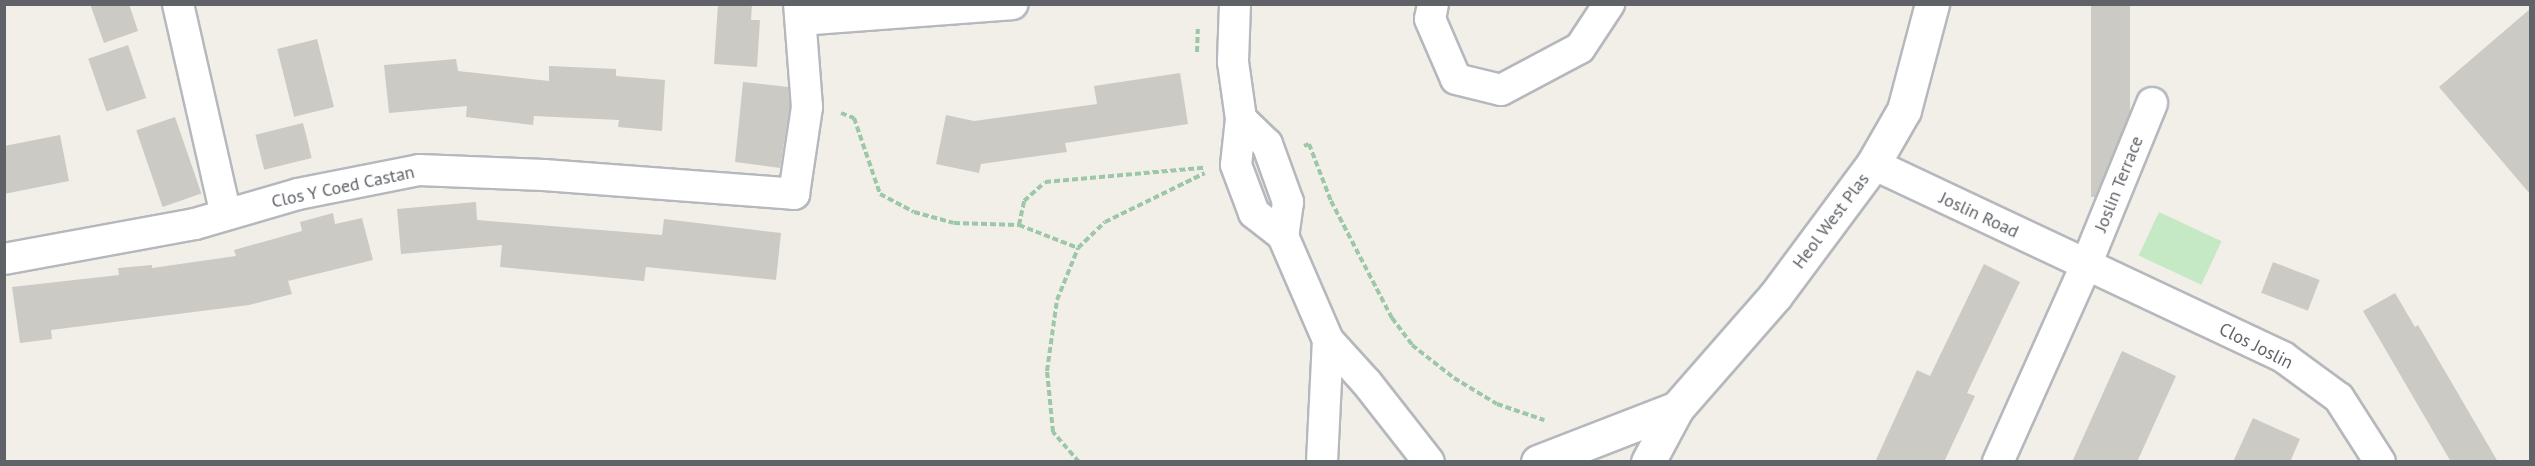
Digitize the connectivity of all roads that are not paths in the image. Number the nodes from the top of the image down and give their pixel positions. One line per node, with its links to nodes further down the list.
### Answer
1 (178, 4): 11 (street)
2 (1012, 4): 7 (street)
3 (1235, 4): 9 (street)
4 (1433, 4): 5 (street)
5 (1609, 4)
6 (1932, 4): 10 (street, Heol West Plas)
7 (800, 12): 11 (street, Clos Y Coed Castan)
8 (2152, 103): 14 (street, Joslin Terrace)
9 (1241, 119): 12 (street); 12 (street)
10 (1873, 164): 14 (street, Joslin Road); 17 (street, Heol West Plas)
11 (226, 215): 13 (street, Clos Y Coed Castan)
12 (1283, 236): 16 (street)
13 (4, 259)
14 (2086, 265): 15 (street, Joslin Road); 22 (street)
15 (2131, 287): 23 (street, Clos Joslin)
16 (1328, 340): 18 (street); 19 (street)
17 (1677, 408): 20 (street, Heol West Plas); 21 (street, Heol West Plas)
18 (1322, 462)
19 (1429, 462)
20 (1538, 462)
21 (1648, 462)
22 (1998, 462)
23 (2380, 462)

